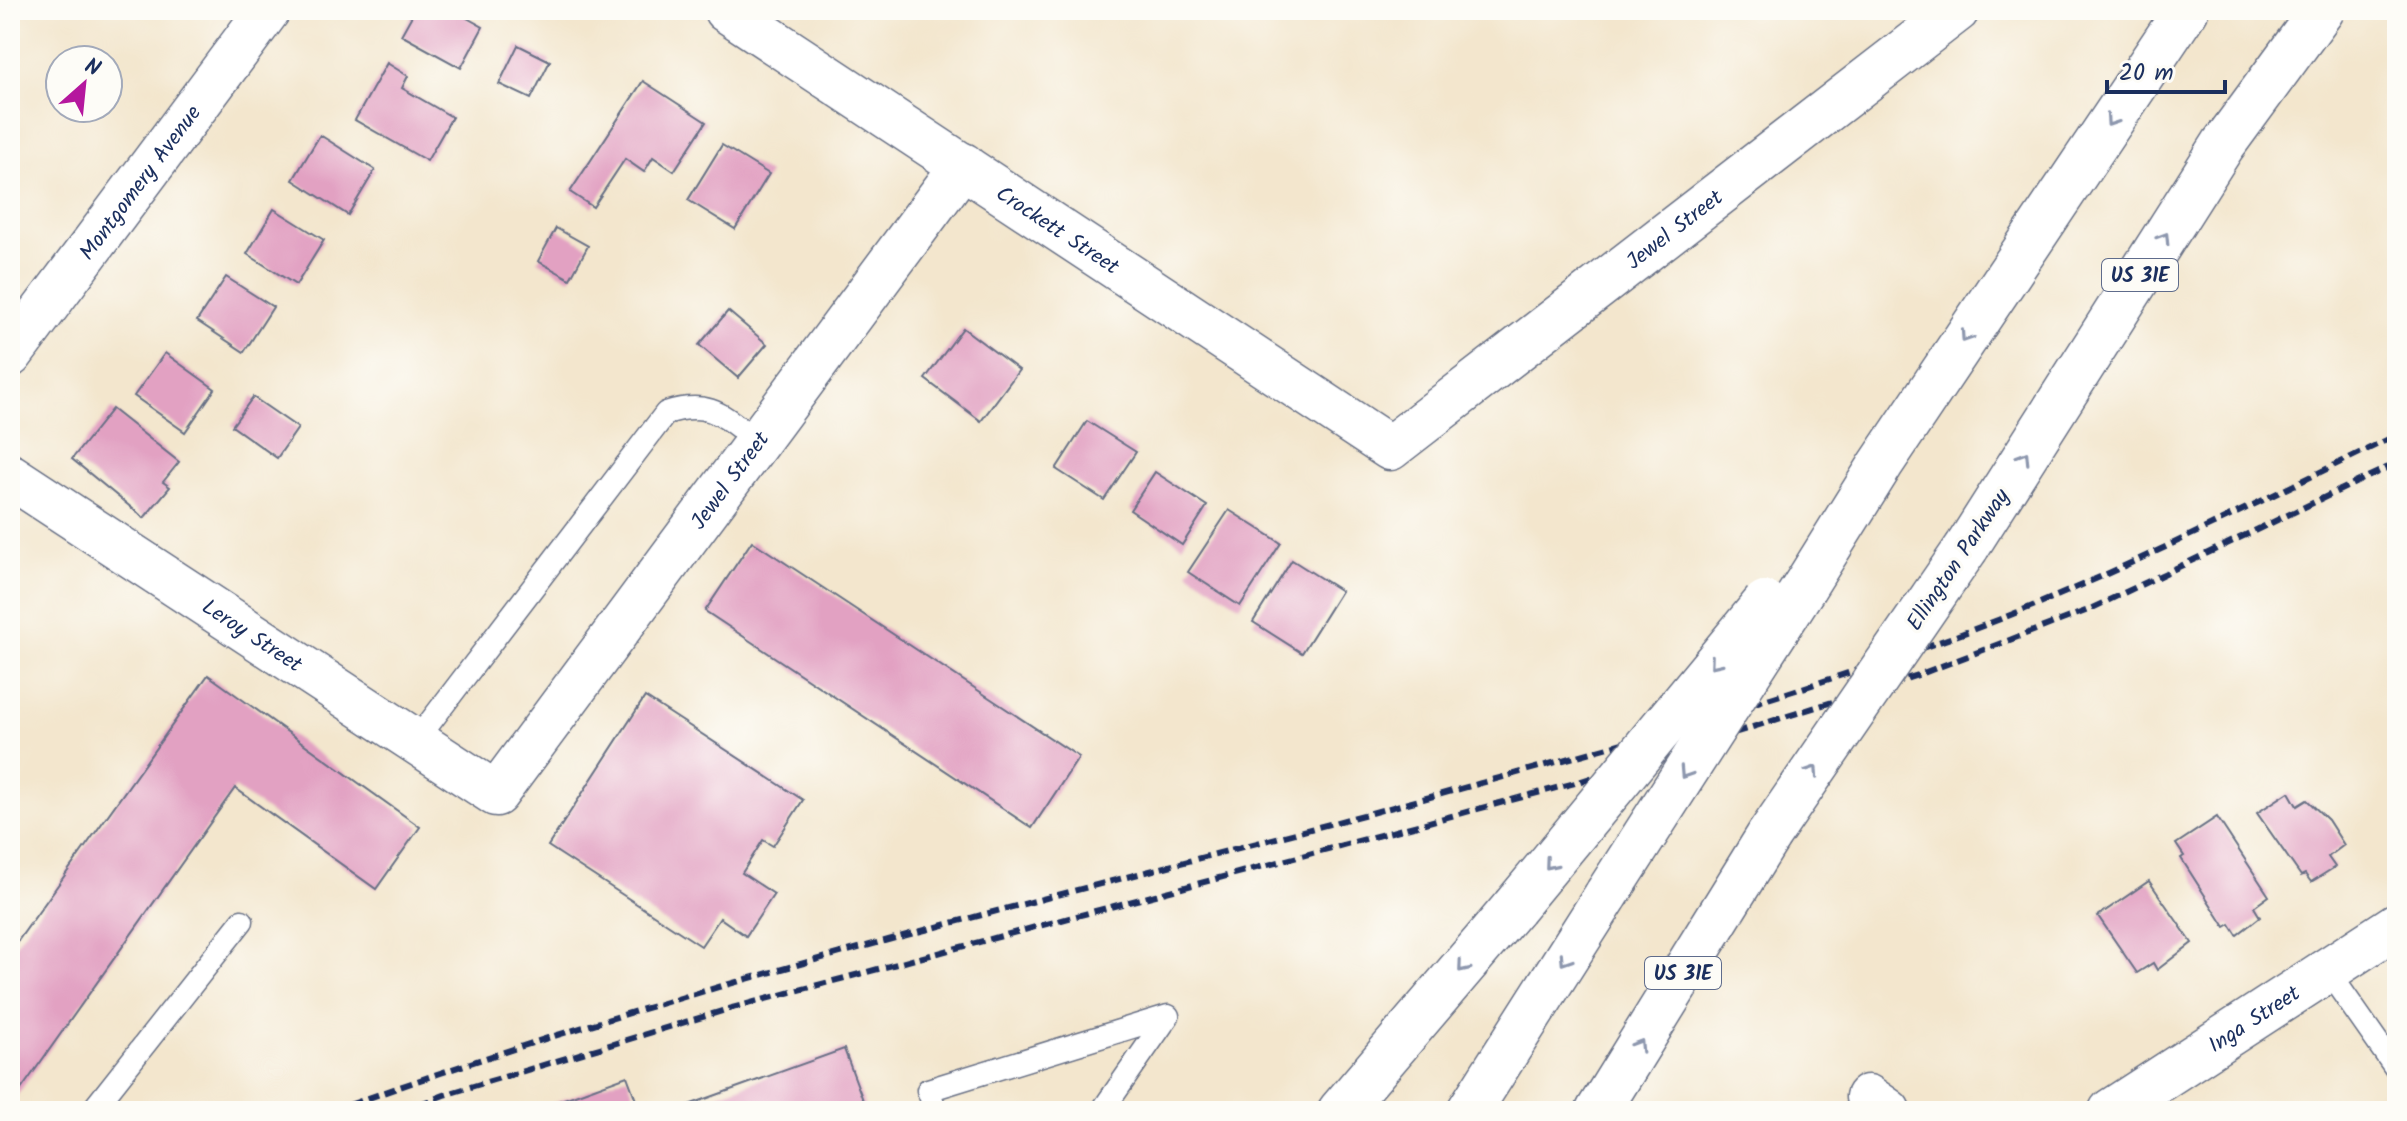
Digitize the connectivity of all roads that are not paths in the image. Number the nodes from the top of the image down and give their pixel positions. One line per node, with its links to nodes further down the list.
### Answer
1 (268, 10): 7 (main road, Montgomery Avenue)
2 (726, 10): 6 (main road, Crockett Street)
3 (1957, 10): 9 (main road, Jewel Street)
4 (2186, 10): 11 (main road, one-way to 11)
5 (2322, 10): 23 (main road, Ellington Parkway / US 31E, one-way to 5, bridge)
6 (963, 165): 8 (main road, Jewel Street); 9 (main road, Crockett Street)
7 (10, 355)
8 (758, 442): 12 (lane); 13 (main road, Jewel Street)
9 (1390, 448)
10 (10, 476): 12 (main road, Leroy Street)
11 (1784, 596): 21 (main road, one-way to 21, bridge); 22 (main road, one-way to 22, bridge)
12 (415, 742): 13 (main road, Leroy Street)
13 (496, 794)
14 (242, 921): 18 (lane)
15 (2397, 925): 16 (main road, Inga Street)
16 (2327, 970): 17 (lane); 24 (main road, Inga Street)
17 (2397, 1070)
18 (92, 1111)
19 (936, 1111): 20 (lane)
20 (1102, 1111)
21 (1340, 1111)
22 (1469, 1111)
23 (1598, 1111)
24 (2111, 1111)

